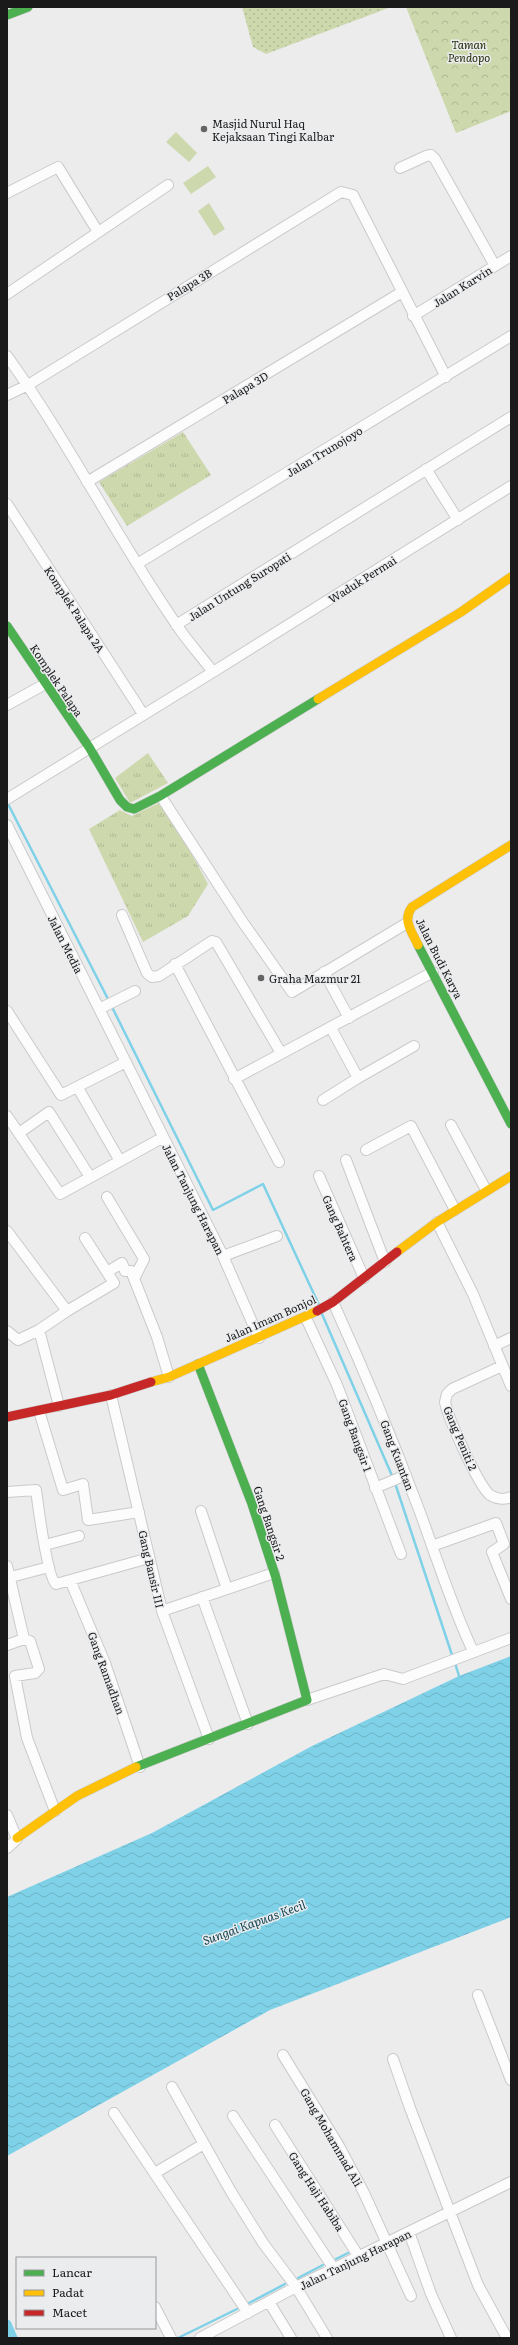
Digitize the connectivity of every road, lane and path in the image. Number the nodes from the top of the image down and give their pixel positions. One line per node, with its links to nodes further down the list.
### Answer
1 (28, 7): 2 (main road)
2 (7, 15)
3 (400, 168): 8 (street)
4 (168, 185): 6 (street)
5 (7, 193): 6 (street)
6 (98, 232): 10 (street)
7 (511, 256): 8 (street, Jalan Karvin)
8 (495, 266): 11 (street, Jalan Karvin)
9 (402, 292): 11 (street); 15 (street, Palapa 3B); 19 (street, Palapa 3D)
10 (7, 294)
11 (414, 316): 14 (street)
12 (511, 336): 14 (street, Jalan Trunojoyo)
13 (7, 356): 15 (street, Jalan Untung Suropati)
14 (446, 377): 23 (street, Jalan Trunojoyo)
15 (28, 385): 16 (street, Palapa 3B); 19 (street, Jalan Untung Suropati)
16 (7, 395)
17 (511, 417): 18 (street, Jalan Untung Suropati)
18 (426, 469): 22 (street); 25 (street, Jalan Untung Suropati)
19 (87, 482): 23 (street, Jalan Untung Suropati)
20 (511, 486): 22 (street, Waduk Permai)
21 (7, 504): 30 (street, Komplek Palapa 2A)
22 (458, 520): 27 (street, Waduk Permai)
23 (137, 564): 25 (street, Jalan Untung Suropati)
24 (511, 577): 31 (main road, Komplek Palapa)
25 (176, 625): 27 (street)
26 (7, 626): 28 (main road, Komplek Palapa)
27 (213, 672): 30 (street, Waduk Permai)
28 (45, 684): 29 (street); 31 (main road, Komplek Palapa)
29 (7, 706)
30 (143, 714): 31 (street, Waduk Permai)
31 (89, 747): 32 (street, Waduk Permai)
32 (10, 797)
33 (164, 801): 40 (street)
34 (7, 825): 35 (street, Jalan Media)
35 (10, 840): 43 (street, Jalan Media)
36 (511, 845): 38 (main road, Jalan Budi Karya)
37 (122, 915): 39 (street)
38 (407, 923): 40 (street); 41 (main road, Jalan Budi Karya)
39 (174, 964): 48 (street); 51 (street)
40 (324, 972): 45 (street)
41 (433, 972): 45 (street); 55 (main road, Jalan Budi Karya)
42 (135, 991): 43 (street)
43 (100, 1009): 49 (street, Jalan Media)
44 (7, 1011): 52 (street)
45 (349, 1018): 46 (street)
46 (331, 1028): 48 (street); 50 (street)
47 (414, 1046): 50 (street)
48 (281, 1053): 51 (street)
49 (126, 1062): 52 (street); 58 (street, Jalan Tanjung Harapan)
50 (358, 1078): 53 (street)
51 (234, 1079): 62 (street)
52 (78, 1088): 61 (street)
53 (323, 1100)
54 (7, 1116): 57 (street)
55 (511, 1124)
56 (451, 1125): 66 (street)
57 (19, 1133): 65 (street); 65 (street)
58 (162, 1138): 61 (street); 73 (street, Jalan Tanjung Harapan)
59 (366, 1150): 68 (street)
60 (346, 1160): 74 (street)
61 (120, 1161): 65 (street)
62 (279, 1162)
63 (319, 1176): 77 (street, Gang Bahtera)
64 (511, 1176): 66 (main road, Jalan Imam Bonjol)
65 (90, 1177)
66 (486, 1190): 68 (main road, Jalan Imam Bonjol)
67 (107, 1197): 76 (street)
68 (455, 1210): 69 (main road, Jalan Imam Bonjol)
69 (437, 1222): 74 (main road, Jalan Imam Bonjol); 85 (street)
70 (7, 1231): 79 (street)
71 (277, 1236): 73 (street)
72 (85, 1238): 75 (street)
73 (223, 1256): 83 (street, Jalan Tanjung Harapan)
74 (385, 1262): 77 (main road, Jalan Imam Bonjol)
75 (107, 1272): 76 (street); 79 (street)
76 (132, 1275): 88 (street)
77 (364, 1278): 78 (main road, Jalan Imam Bonjol)
78 (332, 1303): 80 (main road, Jalan Imam Bonjol); 94 (street, Gang Kuantan)
79 (67, 1311): 81 (street)
80 (308, 1316): 83 (main road, Jalan Imam Bonjol); 95 (street, Gang Bangsir 1)
81 (39, 1330): 82 (street); 91 (street)
82 (7, 1331)
83 (258, 1338): 86 (main road, Jalan Imam Bonjol)
84 (511, 1338): 85 (street)
85 (494, 1346): 87 (street)
86 (198, 1364): 88 (main road, Jalan Imam Bonjol); 107 (main road, Gang Bangsir 2)
87 (502, 1366): 89 (street); 97 (street, Gang Peniti 2)
88 (169, 1377): 90 (main road, Jalan Imam Bonjol)
89 (511, 1386)
90 (111, 1395): 91 (main road, Jalan Imam Bonjol); 99 (street, Gang Bansir III)
91 (59, 1406): 92 (main road, Jalan Imam Bonjol)
92 (39, 1411): 93 (main road, Jalan Imam Bonjol); 99 (street)
93 (7, 1417)
94 (402, 1477): 95 (street); 102 (street, Gang Kuantan)
95 (378, 1487): 103 (street, Gang Bangsir 1)
96 (7, 1492): 101 (street)
97 (510, 1500)
98 (201, 1511): 110 (street)
99 (139, 1512): 104 (street, Gang Bansir III)
100 (79, 1536): 101 (street)
101 (45, 1545): 106 (street)
102 (432, 1546): 112 (street); 117 (street, Gang Kuantan)
103 (401, 1554)
104 (149, 1558): 109 (street); 113 (street, Gang Bansir III)
105 (7, 1566): 108 (street)
106 (49, 1567): 108 (street); 109 (street)
107 (274, 1573): 110 (street); 118 (main road, Gang Bangsir 2)
108 (9, 1577): 115 (street)
109 (70, 1580): 121 (street, Gang Ramadhan)
110 (227, 1589): 111 (street)
111 (202, 1597): 113 (street); 119 (street)
112 (511, 1599)
113 (162, 1611): 120 (street, Gang Bansir III)
114 (511, 1638): 117 (street)
115 (24, 1639): 116 (street); 122 (street)
116 (7, 1645)
117 (473, 1651): 118 (street)
118 (306, 1697): 119 (main road)
119 (248, 1724): 120 (main road)
120 (209, 1739): 121 (main road)
121 (140, 1767): 122 (main road)
122 (55, 1812): 124 (main road)
123 (7, 1815): 124 (street)
124 (17, 1838): 125 (street)
125 (7, 1848)
126 (478, 1995): 129 (street)
127 (283, 2055): 139 (street, Gang Mohammad Ali)
128 (393, 2059): 137 (street)
129 (511, 2080)
130 (172, 2087): 134 (street)
131 (114, 2113): 135 (street)
132 (233, 2116): 141 (street)
133 (275, 2124): 140 (street, Gang Haji Habiba)
134 (202, 2144): 135 (street); 142 (street)
135 (155, 2173): 146 (street)
136 (511, 2182): 137 (street, Jalan Tanjung Harapan)
137 (451, 2212): 138 (street, Jalan Tanjung Harapan); 148 (street)
138 (409, 2232): 139 (street, Jalan Tanjung Harapan); 153 (street)
139 (388, 2243): 140 (street, Jalan Tanjung Harapan); 143 (street, Gang Mohammad Ali)
140 (359, 2257): 141 (street, Jalan Tanjung Harapan)
141 (334, 2269): 142 (street, Jalan Tanjung Harapan)
142 (296, 2288): 144 (street, Jalan Tanjung Harapan); 152 (street)
143 (411, 2296)
144 (268, 2302): 146 (street, Jalan Tanjung Harapan); 151 (street)
145 (156, 2308): 149 (street)
146 (248, 2314): 147 (street, Jalan Tanjung Harapan)
147 (214, 2335): 150 (street, Jalan Tanjung Harapan)
148 (506, 2337)
149 (171, 2338)
150 (200, 2338)
151 (291, 2338)
152 (327, 2338)
153 (451, 2338)

